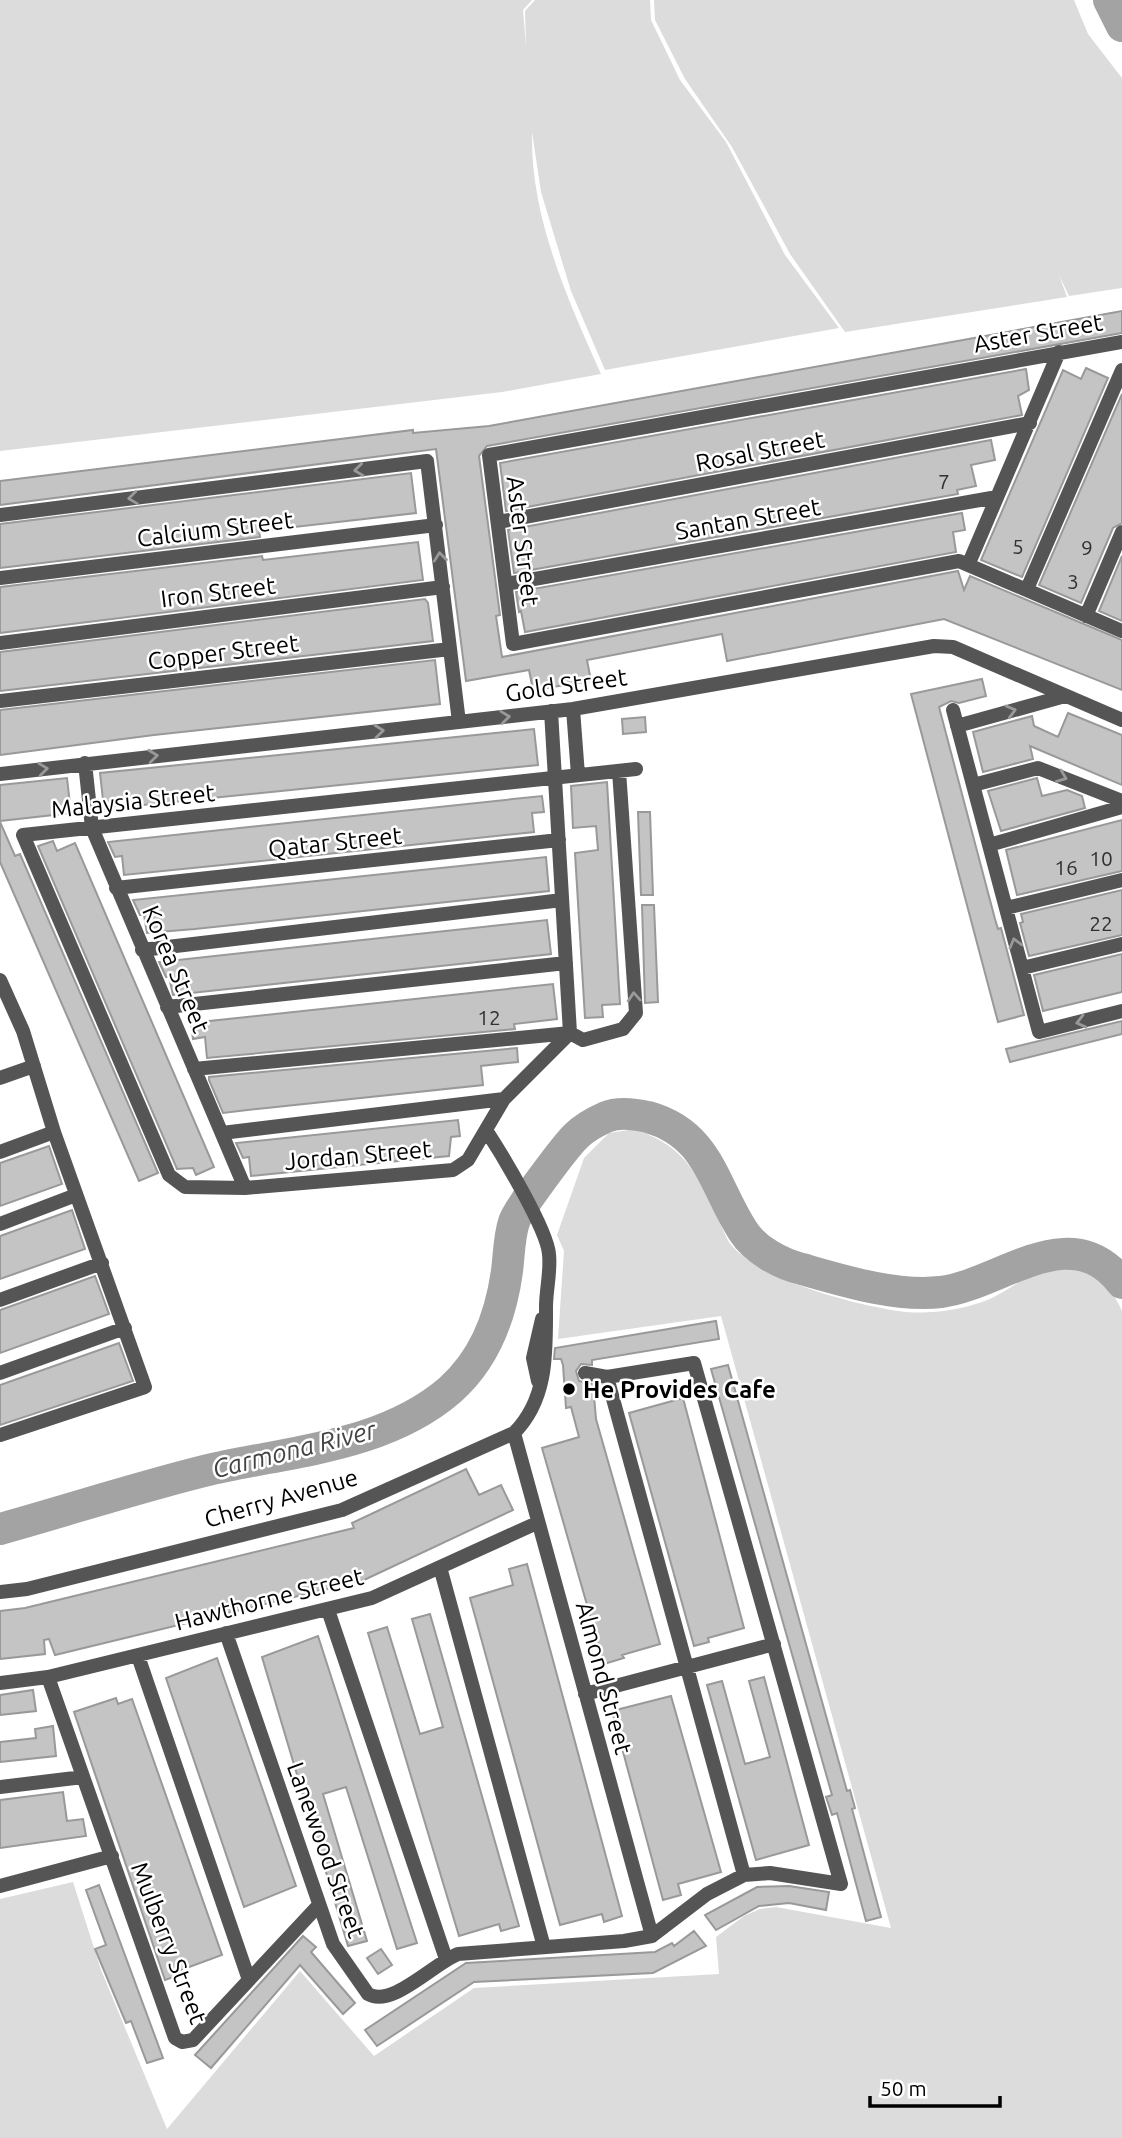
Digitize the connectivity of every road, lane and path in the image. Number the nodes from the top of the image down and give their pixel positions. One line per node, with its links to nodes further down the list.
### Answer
1 (1122, 342): 2 (street, Aster Street)
2 (1059, 352): 4 (street); 7 (street, Aster Street)
3 (1122, 370): 14 (street)
4 (1030, 424): 5 (street); 7 (street, Rosal Street)
5 (997, 498): 10 (street); 12 (street, Santan Street)
6 (0, 515): 8 (street, one-way to 6)
7 (498, 522): 12 (street, Aster Street)
8 (436, 525): 11 (street, Calcium Street); 13 (street, one-way to 8)
9 (1122, 532): 15 (street)
10 (969, 563): 12 (street, Aster Street); 14 (street, Aster Street)
11 (0, 578)
12 (506, 584)
13 (443, 587): 17 (street, Iron Street); 18 (street)
14 (1027, 589): 15 (street, Aster Street)
15 (1086, 617): 16 (street, Aster Street)
16 (1122, 631)
17 (0, 643)
18 (450, 649): 20 (street, Copper Street); 25 (street)
19 (1065, 696): 21 (street, Gold Street); 24 (street, Gold Street); 26 (street, one-way to 19)
20 (0, 701)
21 (573, 709): 23 (street, Gold Street); 31 (street)
22 (953, 710): 26 (street)
23 (551, 711): 25 (street, Gold Street, one-way to 23); 32 (street)
24 (1122, 720)
25 (459, 722): 27 (street, Gold Street, one-way to 25)
26 (957, 726): 33 (street)
27 (85, 763): 30 (street, Gold Street, one-way to 27); 36 (street, Korea Street)
28 (636, 769): 29 (street, Malaysia Street)
29 (619, 771): 31 (street, Malaysia Street); 51 (street, one-way to 29)
30 (0, 774)
31 (578, 775): 32 (street, Malaysia Street)
32 (555, 778): 36 (street, Malaysia Street); 37 (street)
33 (973, 785): 34 (street, one-way to 34); 38 (street)
34 (1122, 801)
35 (1122, 807): 38 (street)
36 (92, 828): 40 (street, Korea Street); 60 (street, Malaysia Street)
37 (559, 840): 40 (street, Qatar Street); 41 (street)
38 (989, 845): 42 (street)
39 (1122, 880): 42 (street)
40 (116, 888): 44 (street, Korea Street)
41 (562, 900): 44 (street); 45 (street)
42 (1006, 908): 46 (street, one-way to 42)
43 (1122, 944): 46 (street)
44 (142, 950): 49 (street, Korea Street)
45 (566, 963): 49 (street); 51 (street)
46 (1022, 968): 50 (street, one-way to 46)
47 (0, 980): 48 (street)
48 (5, 1003): 52 (street)
49 (167, 1007): 53 (street, Korea Street)
50 (1122, 1012)
51 (570, 1032): 53 (street); 55 (street, Jordan Street)
52 (34, 1066): 54 (street); 57 (street)
53 (194, 1069): 58 (street, Korea Street)
54 (0, 1078)
55 (504, 1099): 56 (street, Jordan Street); 58 (street)
56 (486, 1130): 61 (street, Jordan Street); 70 (street)
57 (54, 1132): 59 (street); 62 (street)
58 (222, 1133): 61 (street, Korea Street)
59 (0, 1152)
60 (185, 1188): 61 (street, Jordan Street)
61 (246, 1188)
62 (76, 1195): 63 (street); 64 (street)
63 (0, 1224)
64 (102, 1263): 65 (street); 66 (street)
65 (0, 1300)
66 (125, 1328): 67 (street); 71 (street)
67 (0, 1373)
68 (584, 1373): 69 (street)
69 (607, 1377): 77 (street); 79 (street)
70 (514, 1433): 72 (street, Almond Street); 74 (street, Cherry Avenue)
71 (0, 1435)
72 (537, 1523): 73 (street, Hawthorne Street); 82 (street, Almond Street)
73 (440, 1567): 75 (street, Hawthorne Street); 90 (street)
74 (0, 1592)
75 (328, 1610): 76 (street, Hawthorne Street); 91 (street)
76 (226, 1633): 78 (street, Hawthorne Street); 88 (street, Lanewood Street)
77 (774, 1644): 79 (street); 86 (street)
78 (138, 1656): 80 (street, Hawthorne Street); 92 (street)
79 (686, 1667): 82 (street); 86 (street)
80 (48, 1677): 81 (street, Hawthorne Street); 83 (street, Mulberry Street)
81 (0, 1683)
82 (585, 1694): 89 (street, Almond Street)
83 (83, 1777): 84 (street); 85 (street, Mulberry Street)
84 (0, 1787)
85 (112, 1856): 87 (street); 92 (street, Mulberry Street)
86 (744, 1875): 89 (street)
87 (0, 1886)
88 (318, 1906): 91 (street, Lanewood Street); 92 (street, Mulberry Street)
89 (652, 1936): 90 (street, Lanewood Street)
90 (544, 1947): 91 (street, Lanewood Street)
91 (446, 1959)
92 (248, 1977)

